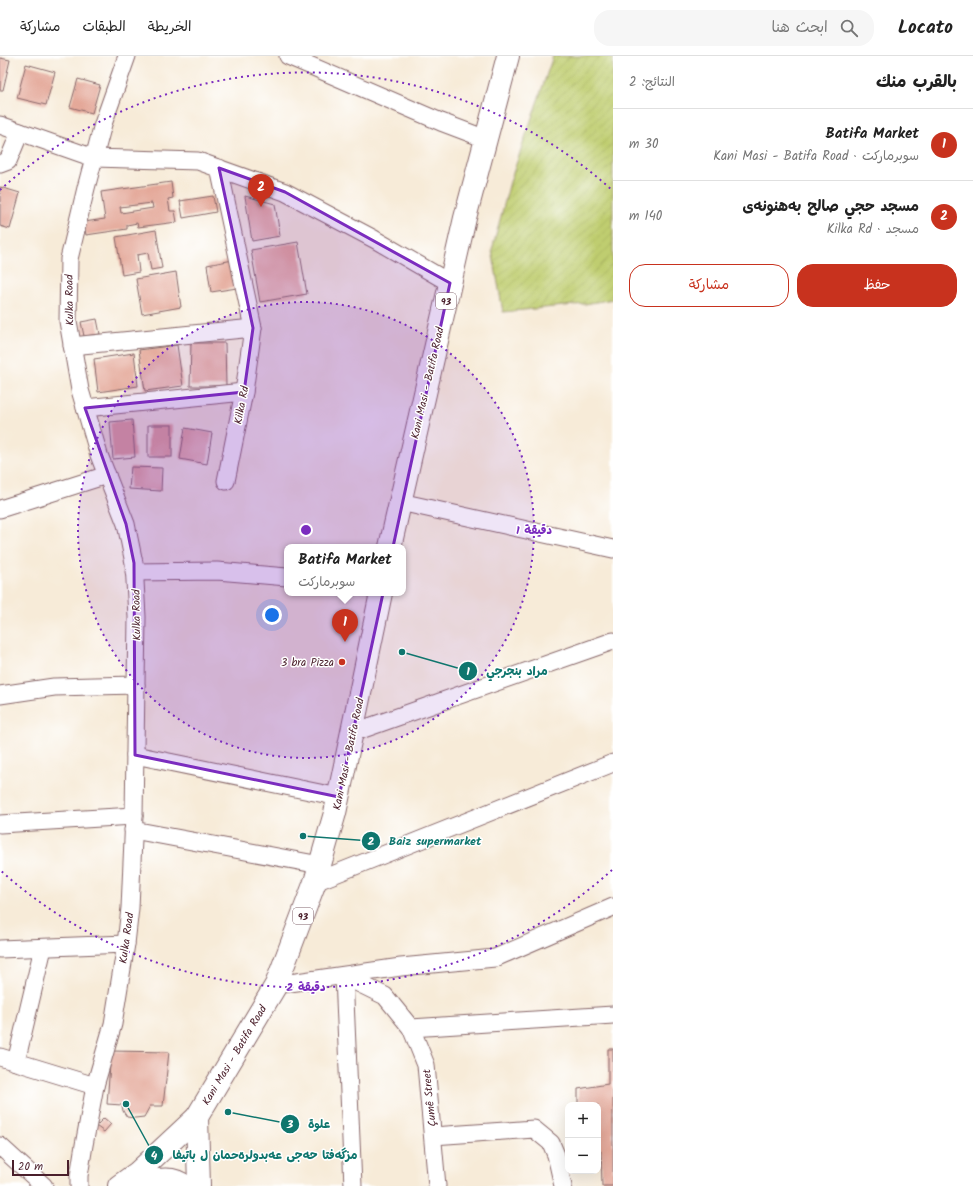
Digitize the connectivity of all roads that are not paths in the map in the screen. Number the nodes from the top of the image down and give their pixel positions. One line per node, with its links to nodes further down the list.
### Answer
1 (127, 56): 7 (street, Kulka Road)
2 (288, 56): 6 (street)
3 (508, 56): 6 (main road, Kani Masi - Batifa Road / 93)
4 (0, 125): 5 (street)
5 (20, 132): 7 (street); 8 (street)
6 (486, 139): 10 (main road, Kani Masi - Batifa Road / 93)
7 (94, 158): 9 (street); 12 (street, Kulka Road)
8 (0, 164)
9 (219, 168): 10 (street); 11 (street)
10 (450, 283): 17 (main road, Kani Masi - Batifa Road / 93)
11 (253, 328): 12 (street); 13 (street, Kilka Rd)
12 (72, 346): 14 (street, Kulka Road)
13 (244, 392): 14 (street); 16 (street, Kilka Rd)
14 (85, 408): 15 (street, Kulka Road)
15 (107, 475): 18 (street); 21 (street, Kulka Road)
16 (226, 481)
17 (400, 502): 19 (main road, Kani Masi - Batifa Road / 93); 20 (street)
18 (0, 510)
19 (391, 544)
20 (613, 549)
21 (134, 572): 22 (street); 25 (street, Kulka Road)
22 (284, 577)
23 (380, 596): 27 (main road, Kani Masi - Batifa Road / 93)
24 (613, 641): 27 (street)
25 (136, 685): 26 (street); 28 (street, Kulka Road)
26 (0, 695)
27 (352, 733): 30 (main road, Kani Masi - Batifa Road / 93)
28 (135, 755): 30 (street); 31 (street, Kulka Road)
29 (613, 763): 33 (street)
30 (339, 797): 33 (main road, Kani Masi - Batifa Road / 93)
31 (133, 823): 32 (street); 33 (street); 35 (street, Kulka Road)
32 (0, 824)
33 (318, 873): 39 (main road, Kani Masi - Batifa Road / 93)
34 (613, 907): 38 (street)
35 (126, 944): 36 (street); 43 (street, Kulka Road)
36 (43, 948): 37 (street); 42 (street)
37 (0, 949)
38 (344, 976): 39 (street); 41 (street, Çumê Street); 53 (street)
39 (276, 985): 44 (main road, Kani Masi - Batifa Road / 93)
40 (613, 1015): 41 (street)
41 (411, 1028): 45 (street, Çumê Street)
42 (8, 1060): 43 (street)
43 (96, 1086): 48 (street, Kulka Road)
44 (197, 1117): 49 (main road, Kani Masi - Batifa Road / 93); 52 (main road)
45 (433, 1136): 54 (street, Çumê Street); 55 (street)
46 (0, 1146): 47 (street)
47 (44, 1186)
48 (79, 1186)
49 (119, 1186)
50 (135, 1186): 51 (main road)
51 (184, 1186)
52 (199, 1186)
53 (353, 1186)
54 (437, 1186)
55 (563, 1186)

